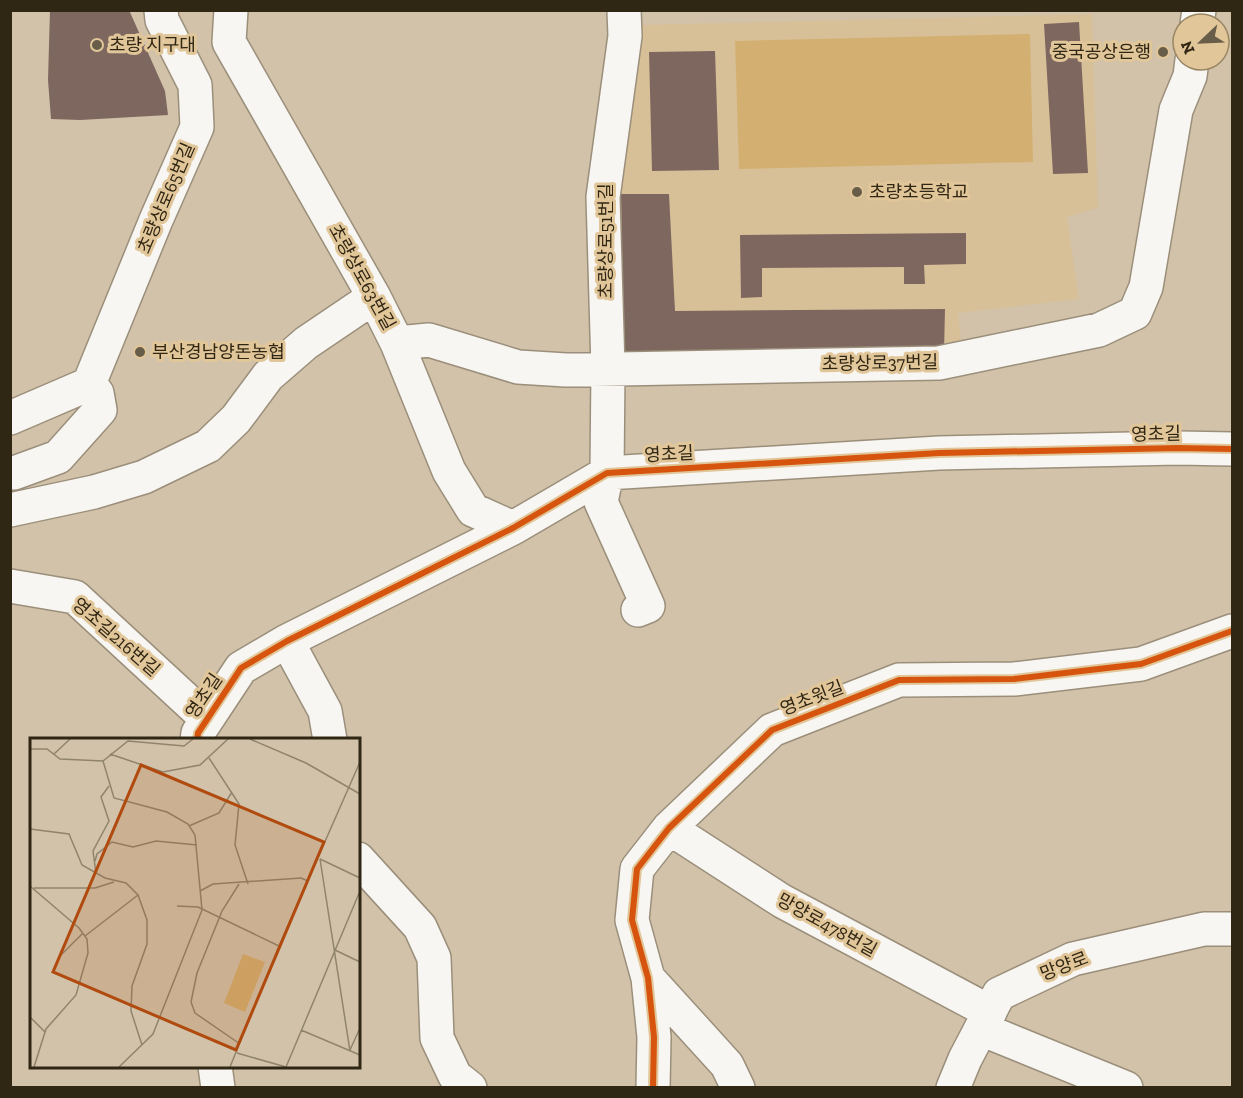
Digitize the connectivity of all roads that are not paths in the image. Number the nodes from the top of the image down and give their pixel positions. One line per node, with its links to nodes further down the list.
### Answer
1 (161, 10): 8 (street, 초량상로65번길)
2 (231, 10): 5 (street, 초량상로63번길)
3 (624, 10): 7 (street, 초량상로51번길)
4 (1190, 72): 7 (street, 초량상로37번길)
5 (374, 297): 6 (street, 초량상로63번길); 13 (street)
6 (397, 343): 7 (street, 초량상로37번길); 14 (street, 초량상로63번길)
7 (608, 368): 12 (street, 초량상로51번길)
8 (89, 384): 9 (street); 11 (street)
9 (10, 418)
10 (1233, 449): 12 (street, 영초길)
11 (14, 473)
12 (607, 473): 14 (street, 영초길); 16 (street, 초량상로51번길)
13 (10, 510)
14 (513, 528): 18 (street, 영초길)
15 (10, 586): 19 (street, 영초길216번길)
16 (638, 610)
17 (1233, 631): 21 (street, 영초윗길)
18 (288, 641): 19 (street, 영초길); 20 (street)
19 (202, 729)
20 (330, 738)
21 (669, 828): 24 (street, 영초윗길); 25 (street, 망양로478번길)
22 (360, 861): 28 (street)
23 (1233, 929): 25 (street, 망양로)
24 (648, 978): 29 (street, 영초윗길); 30 (street)
25 (986, 1020): 31 (street, 망양로); 32 (street, 망양로478번길)
26 (215, 1068): 27 (street)
27 (218, 1088)
28 (470, 1088)
29 (653, 1088)
30 (738, 1088)
31 (953, 1088)
32 (1126, 1088)

